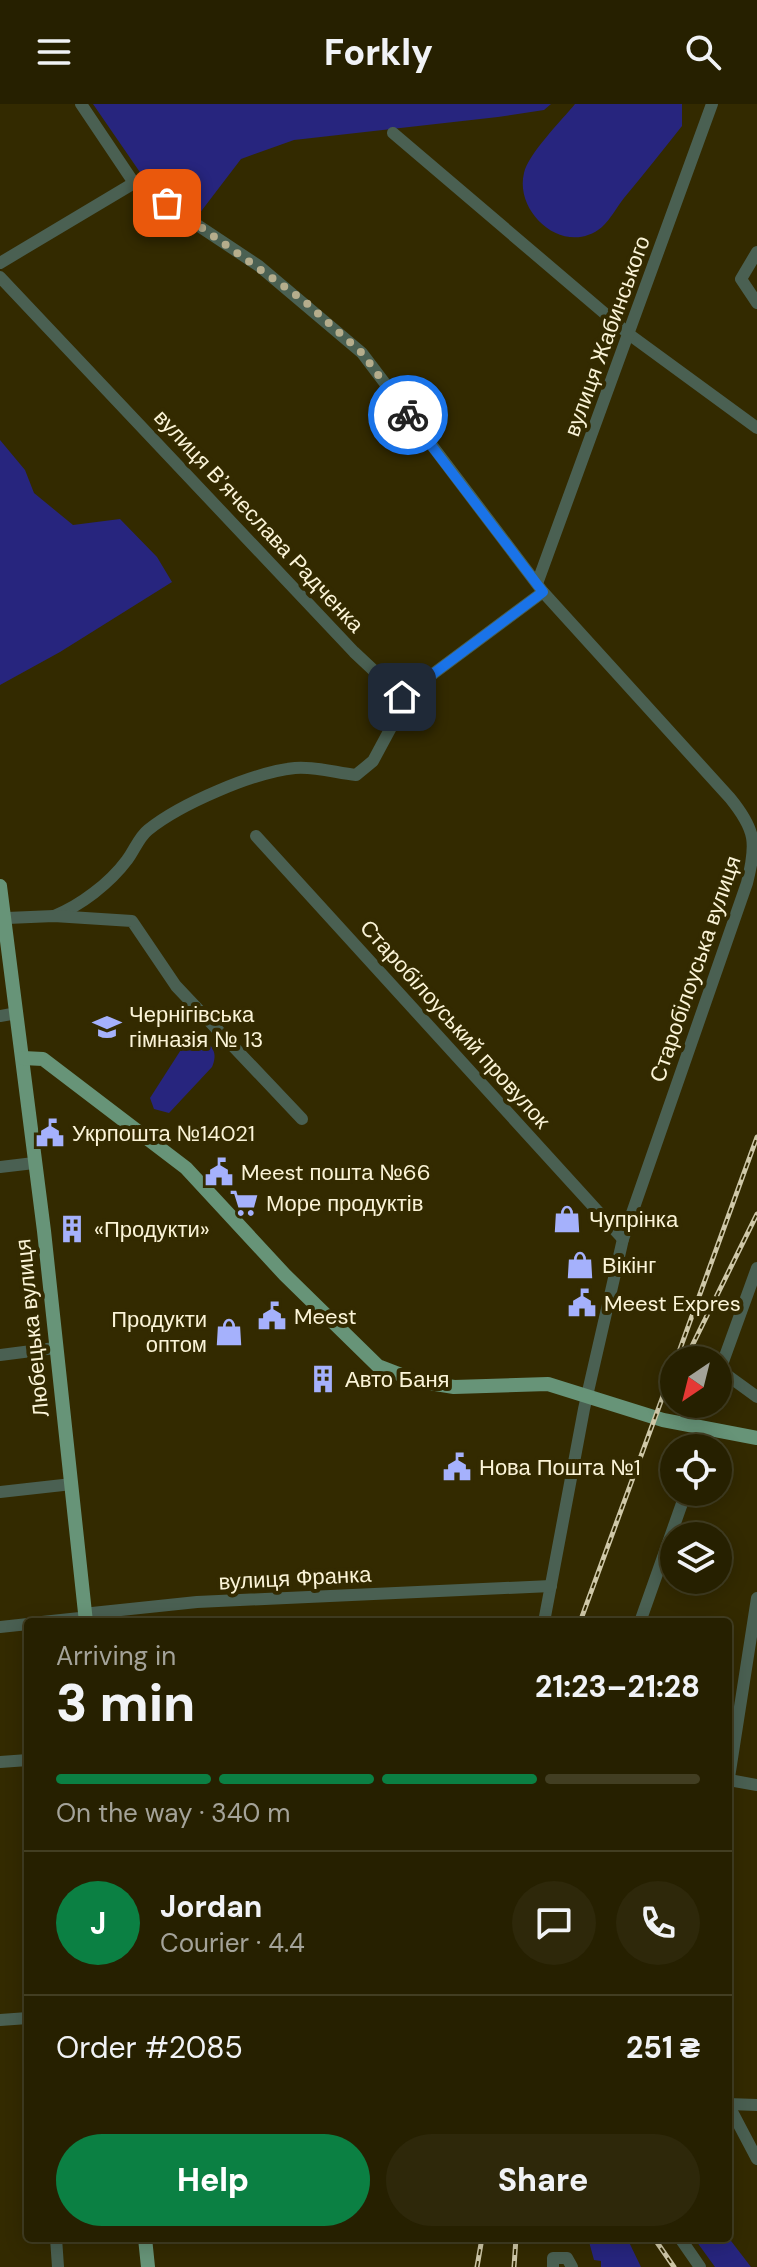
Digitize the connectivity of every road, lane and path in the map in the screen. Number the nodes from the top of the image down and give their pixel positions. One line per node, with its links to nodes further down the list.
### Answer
1 (81, 104): 4 (street, Старобілоуська вулиця)
2 (712, 104): 9 (street, вулиця Жабинського)
3 (393, 133): 9 (street)
4 (134, 183): 6 (street); 11 (street, Старобілоуська вулиця)
5 (757, 252): 8 (street)
6 (0, 263)
7 (0, 277): 11 (street, вулиця Вʼячеслава Радченка)
8 (757, 303)
9 (630, 335): 10 (street); 11 (street, вулиця Жабинського)
10 (757, 428)
11 (541, 586): 23 (street, Старобілоуська вулиця)
12 (394, 722): 15 (street)
13 (256, 836): 23 (street, Старобілоуський провулок)
14 (0, 886): 16 (main road, Любецька вулиця)
15 (54, 916): 16 (street); 20 (street)
16 (7, 918): 17 (main road, Любецька вулиця)
17 (17, 1013): 18 (street); 19 (main road, Любецька вулиця)
18 (0, 1016)
19 (23, 1058): 21 (main road, Любецька вулиця); 27 (main road)
20 (302, 1119)
21 (34, 1163): 22 (street); 25 (main road, Любецька вулиця)
22 (0, 1167)
23 (623, 1239): 27 (street, Старобілоуська вулиця)
24 (757, 1268): 28 (street)
25 (55, 1348): 26 (street); 32 (main road, Любецька вулиця)
26 (0, 1355)
27 (587, 1395): 29 (main road); 35 (street, Старобілоуська вулиця)
28 (757, 1397)
29 (708, 1429): 30 (street); 31 (main road)
30 (706, 1434)
31 (757, 1438)
32 (72, 1484): 33 (street); 37 (main road, Любецька вулиця)
33 (0, 1492)
34 (681, 1506): 39 (street)
35 (551, 1586): 37 (street, вулиця Франка); 38 (street, Старобілоуська вулиця)
36 (757, 1598): 42 (street)
37 (85, 1618)
38 (545, 1618)
39 (641, 1618)
40 (24, 1624): 41 (street)
41 (0, 1627)
42 (732, 1757)
43 (24, 1760): 44 (street)
44 (0, 1762)
45 (732, 1782): 46 (street)
46 (757, 1785)
47 (24, 2018): 48 (street)
48 (0, 2020)
49 (732, 2104): 50 (street)
50 (757, 2105)
51 (732, 2112): 52 (street)
52 (757, 2159)
53 (56, 2242): 56 (street)
54 (145, 2242): 57 (main road)
55 (683, 2242): 60 (street)
56 (58, 2267)
57 (148, 2267)
58 (553, 2267): 59 (street)
59 (572, 2267)
60 (700, 2267)

